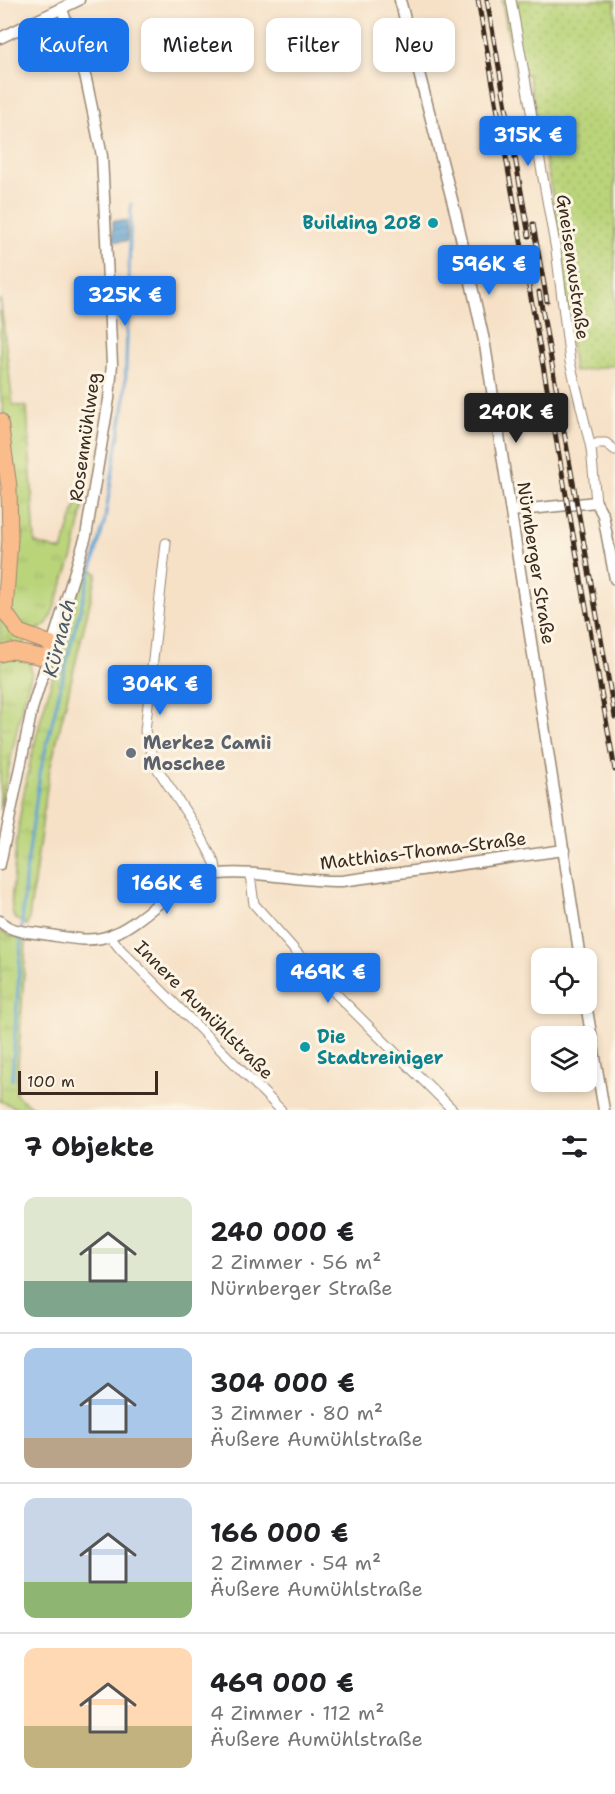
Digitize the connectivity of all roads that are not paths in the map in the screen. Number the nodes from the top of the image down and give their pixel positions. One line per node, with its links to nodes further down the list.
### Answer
1 (79, 0): 4 (street)
2 (400, 0): 10 (street, Nürnberger Straße)
3 (511, 0): 7 (street, Gneisenaustraße)
4 (62, 9): 5 (street); 13 (street, Rosenmühlweg)
5 (0, 38)
6 (0, 421): 13 (highway)
7 (591, 448): 8 (street); 9 (street, Gneisenaustraße)
8 (615, 450)
9 (596, 502): 10 (street); 12 (street, Gneisenaustraße)
10 (511, 511): 16 (street, Nürnberger Straße)
11 (166, 543): 18 (street)
12 (615, 579)
13 (49, 651): 14 (highway); 15 (street, Rosenmühlweg)
14 (0, 654)
15 (2, 843): 17 (street, Rosenmühlweg)
16 (564, 850): 19 (street, Matthias-Thoma-Straße); 22 (street, Nürnberger Straße)
17 (0, 864)
18 (217, 874): 19 (street, Matthias-Thoma-Straße); 21 (street, Matthias-Thoma-Straße)
19 (250, 874): 25 (street)
20 (0, 921): 21 (street, Innere Aumühlstraße)
21 (110, 936): 24 (street, Innere Aumühlstraße)
22 (579, 948)
23 (588, 1014): 26 (street)
24 (281, 1110)
25 (453, 1110)
26 (603, 1110)

